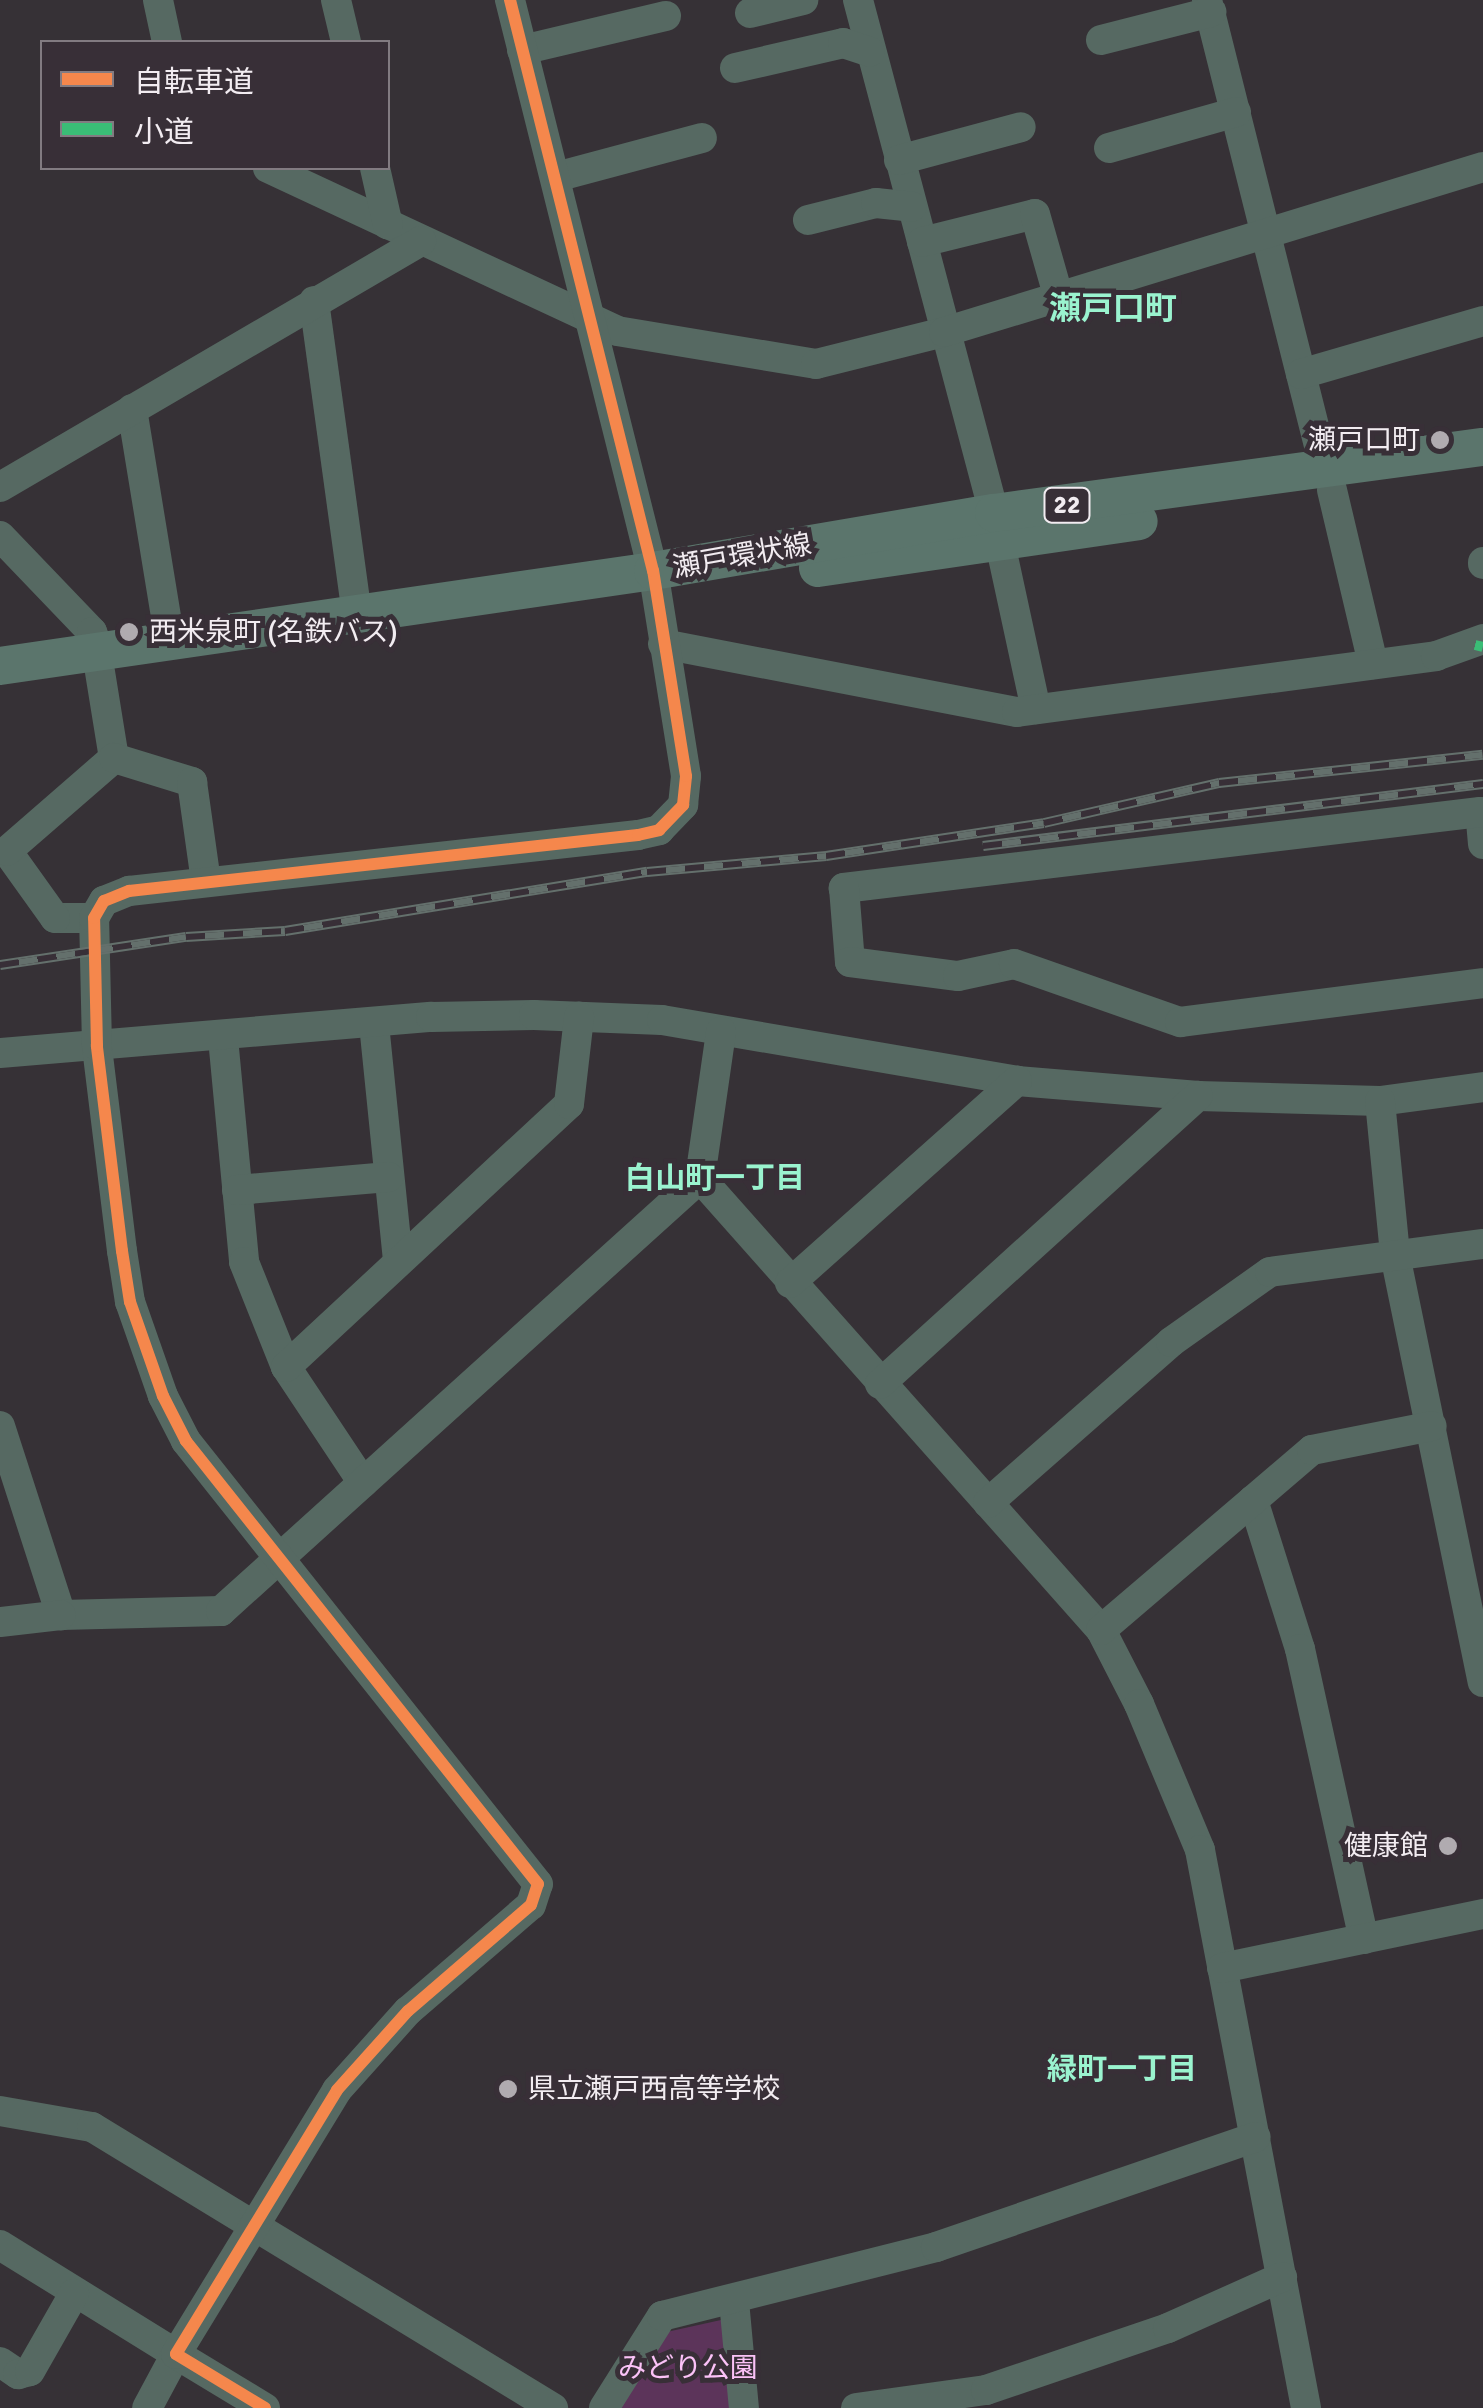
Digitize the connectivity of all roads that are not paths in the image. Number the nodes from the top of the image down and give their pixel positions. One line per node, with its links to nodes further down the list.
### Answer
1 (158, 0): 9 (street)
2 (336, 0): 10 (street)
3 (510, 0): 12 (street)
4 (803, 0): 7 (street)
5 (858, 0): 13 (street)
6 (1209, 6): 11 (street); 15 (street)
7 (750, 12)
8 (666, 16): 12 (street)
9 (167, 40)
10 (346, 40)
11 (1101, 40)
12 (522, 50): 23 (street)
13 (870, 52): 14 (street); 19 (street)
14 (735, 68)
15 (1236, 112): 18 (street); 27 (street)
16 (1021, 126): 19 (street)
17 (702, 138): 23 (street)
18 (1109, 148)
19 (899, 160): 24 (street)
20 (1483, 168): 27 (street)
21 (272, 170): 26 (street)
22 (375, 170): 26 (street)
23 (556, 176): 32 (street)
24 (912, 207): 25 (street); 29 (street)
25 (808, 220)
26 (388, 225): 28 (street)
27 (1267, 231): 30 (street); 35 (street)
28 (421, 241): 31 (street); 32 (street)
29 (922, 242): 30 (street); 34 (street)
30 (1058, 294): 34 (street)
31 (314, 301): 36 (street); 44 (street)
32 (593, 321): 34 (street); 43 (street)
33 (1483, 321): 35 (street)
34 (944, 332): 41 (street)
35 (1301, 374): 39 (street)
36 (132, 409): 40 (street); 45 (street)
37 (1483, 448): 39 (main road, 瀬戸環状線 / 22)
38 (1483, 468): 39 (main road, 瀬戸環状線 / 22)
39 (1329, 480): 41 (main road, 瀬戸環状線 / 22); 49 (street)
40 (0, 488)
41 (997, 528): 43 (main road, 瀬戸環状線 / 22); 52 (street)
42 (0, 536): 48 (street)
43 (654, 581): 44 (main road, 瀬戸環状線 / 22); 47 (street); 48 (main road, 瀬戸環状線 / 22)
44 (357, 614): 45 (main road, 瀬戸環状線 / 22)
45 (170, 642): 48 (main road, 瀬戸環状線 / 22)
46 (1480, 643): 49 (street)
47 (664, 644): 52 (street); 57 (street)
48 (100, 661): 50 (main road, 瀬戸環状線 / 22); 51 (main road, 瀬戸環状線 / 22); 53 (street)
49 (1373, 664): 52 (street)
50 (0, 666)
51 (0, 687)
52 (1036, 709)
53 (114, 758): 56 (street); 57 (street)
54 (1481, 812): 55 (street); 59 (street)
55 (1483, 844)
56 (3, 852): 58 (street)
57 (206, 882): 58 (street)
58 (94, 918): 63 (street)
59 (1483, 983)
60 (579, 1018): 61 (street); 62 (street); 75 (street)
61 (374, 1024): 64 (street); 70 (street)
62 (722, 1032): 66 (street); 71 (street)
63 (96, 1034): 64 (street); 65 (street); 85 (street)
64 (223, 1038): 72 (street)
65 (0, 1053)
66 (1017, 1082): 68 (street); 76 (street)
67 (1483, 1087): 69 (street)
68 (1198, 1096): 69 (street); 78 (street)
69 (1380, 1101): 74 (street)
70 (388, 1177): 72 (street); 75 (street)
71 (700, 1178): 76 (street); 81 (street)
72 (237, 1190): 77 (street)
73 (1483, 1244): 74 (street)
74 (1394, 1255): 80 (street); 84 (street)
75 (398, 1260): 77 (street)
76 (790, 1283): 78 (street)
77 (286, 1367): 81 (street)
78 (880, 1384): 84 (street)
79 (0, 1426): 82 (street)
80 (1432, 1426): 83 (street); 89 (street)
81 (363, 1482): 85 (street)
82 (10, 1491): 86 (street)
83 (1254, 1500): 88 (street); 91 (street)
84 (988, 1503): 88 (street)
85 (280, 1560): 86 (street); 95 (street)
86 (61, 1615): 87 (street)
87 (0, 1622)
88 (1101, 1630): 92 (street)
89 (1483, 1682)
90 (1483, 1914): 91 (street)
91 (1364, 1938): 92 (street)
92 (1222, 1968): 94 (street)
93 (0, 2111): 95 (street)
94 (1256, 2137): 97 (street); 99 (street)
95 (252, 2226): 100 (street); 104 (street)
96 (0, 2245): 98 (street)
97 (1282, 2277): 107 (street); 108 (street)
98 (74, 2294): 100 (street); 101 (street)
99 (734, 2301): 105 (street); 106 (street)
100 (176, 2354): 102 (street); 103 (street)
101 (0, 2362)
102 (147, 2408)
103 (265, 2408)
104 (554, 2408)
105 (604, 2408)
106 (744, 2408)
107 (856, 2408)
108 (1306, 2408)

